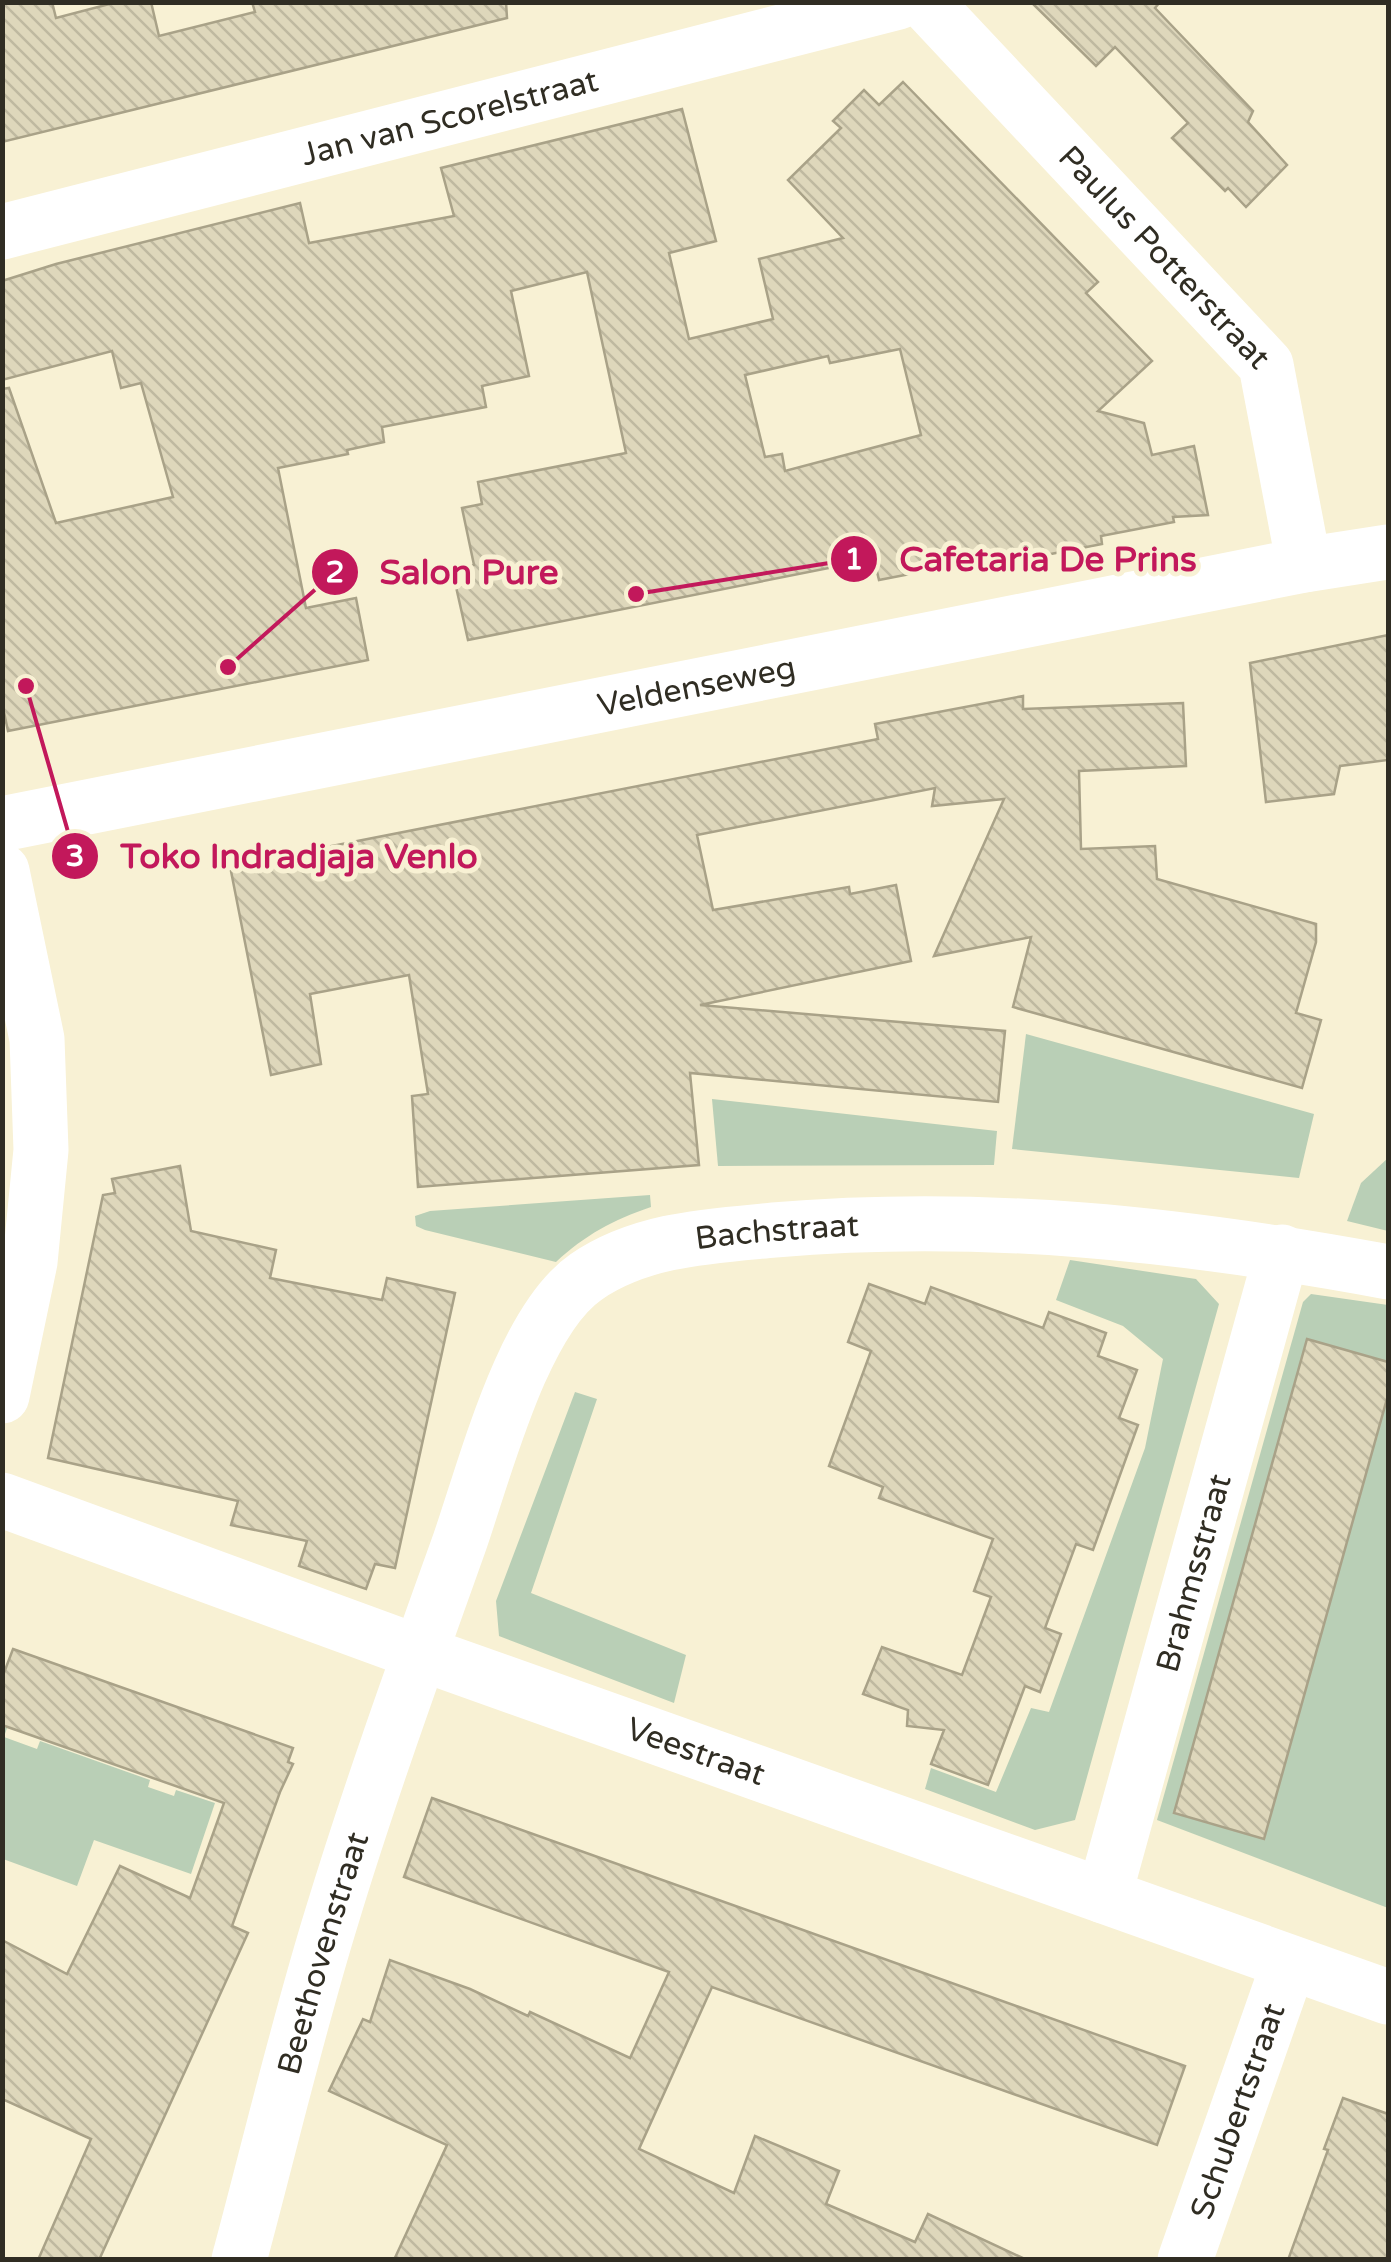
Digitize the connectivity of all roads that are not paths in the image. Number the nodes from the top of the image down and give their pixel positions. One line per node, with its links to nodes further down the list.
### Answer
1 (898, 2): 3 (street, Jan van Scorelstraat)
2 (925, 2): 5 (street, Paulus Potterstraat)
3 (2, 232)
4 (1388, 552): 5 (street, Veldenseweg)
5 (1304, 565): 6 (street, Veldenseweg)
6 (2, 824)
7 (2, 870): 10 (street)
8 (1291, 1254): 9 (street, Bachstraat); 12 (street, Bachstraat); 13 (street, Brahmsstraat)
9 (1388, 1272)
10 (2, 1396)
11 (2, 1500): 12 (street, Veestraat)
12 (420, 1653): 13 (street, Veestraat); 16 (street, Beethovenstraat)
13 (1104, 1896): 14 (street, Veestraat)
14 (1289, 1963): 15 (street, Veestraat); 17 (street, Schubertstraat)
15 (1388, 1997)
16 (239, 2260)
17 (1185, 2260)

